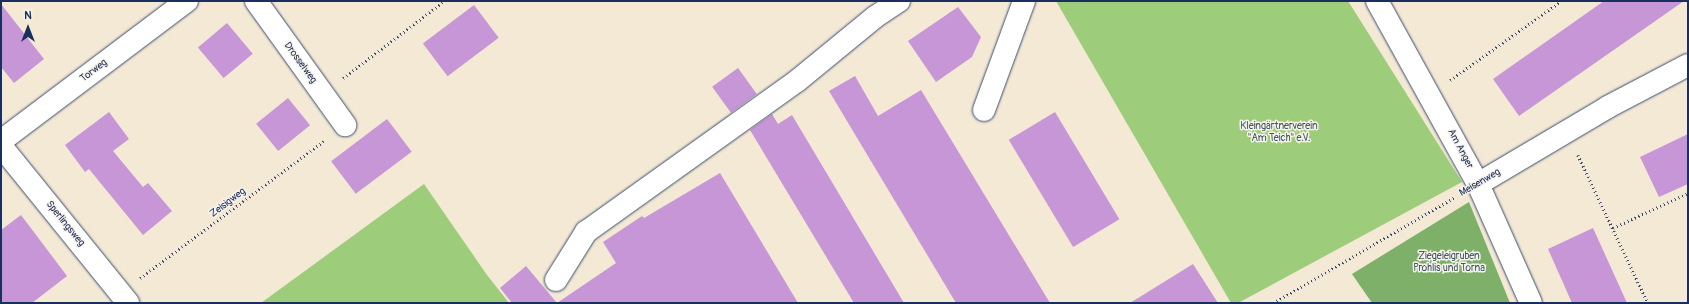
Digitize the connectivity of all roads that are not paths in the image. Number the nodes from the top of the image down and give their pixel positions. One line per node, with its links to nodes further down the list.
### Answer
1 (187, 1): 9 (street, Torweg)
2 (256, 1): 8 (street, Drosselweg)
3 (899, 1): 12 (street)
4 (1024, 1): 7 (street)
5 (1377, 1): 11 (street, Am Anger)
6 (1688, 65): 11 (street, Meisenweg)
7 (984, 110)
8 (345, 125)
9 (1, 141)
10 (1, 146): 13 (street, Sperlingsweg)
11 (1478, 184): 14 (street, Am Anger)
12 (556, 280)
13 (124, 298)
14 (1531, 303)

